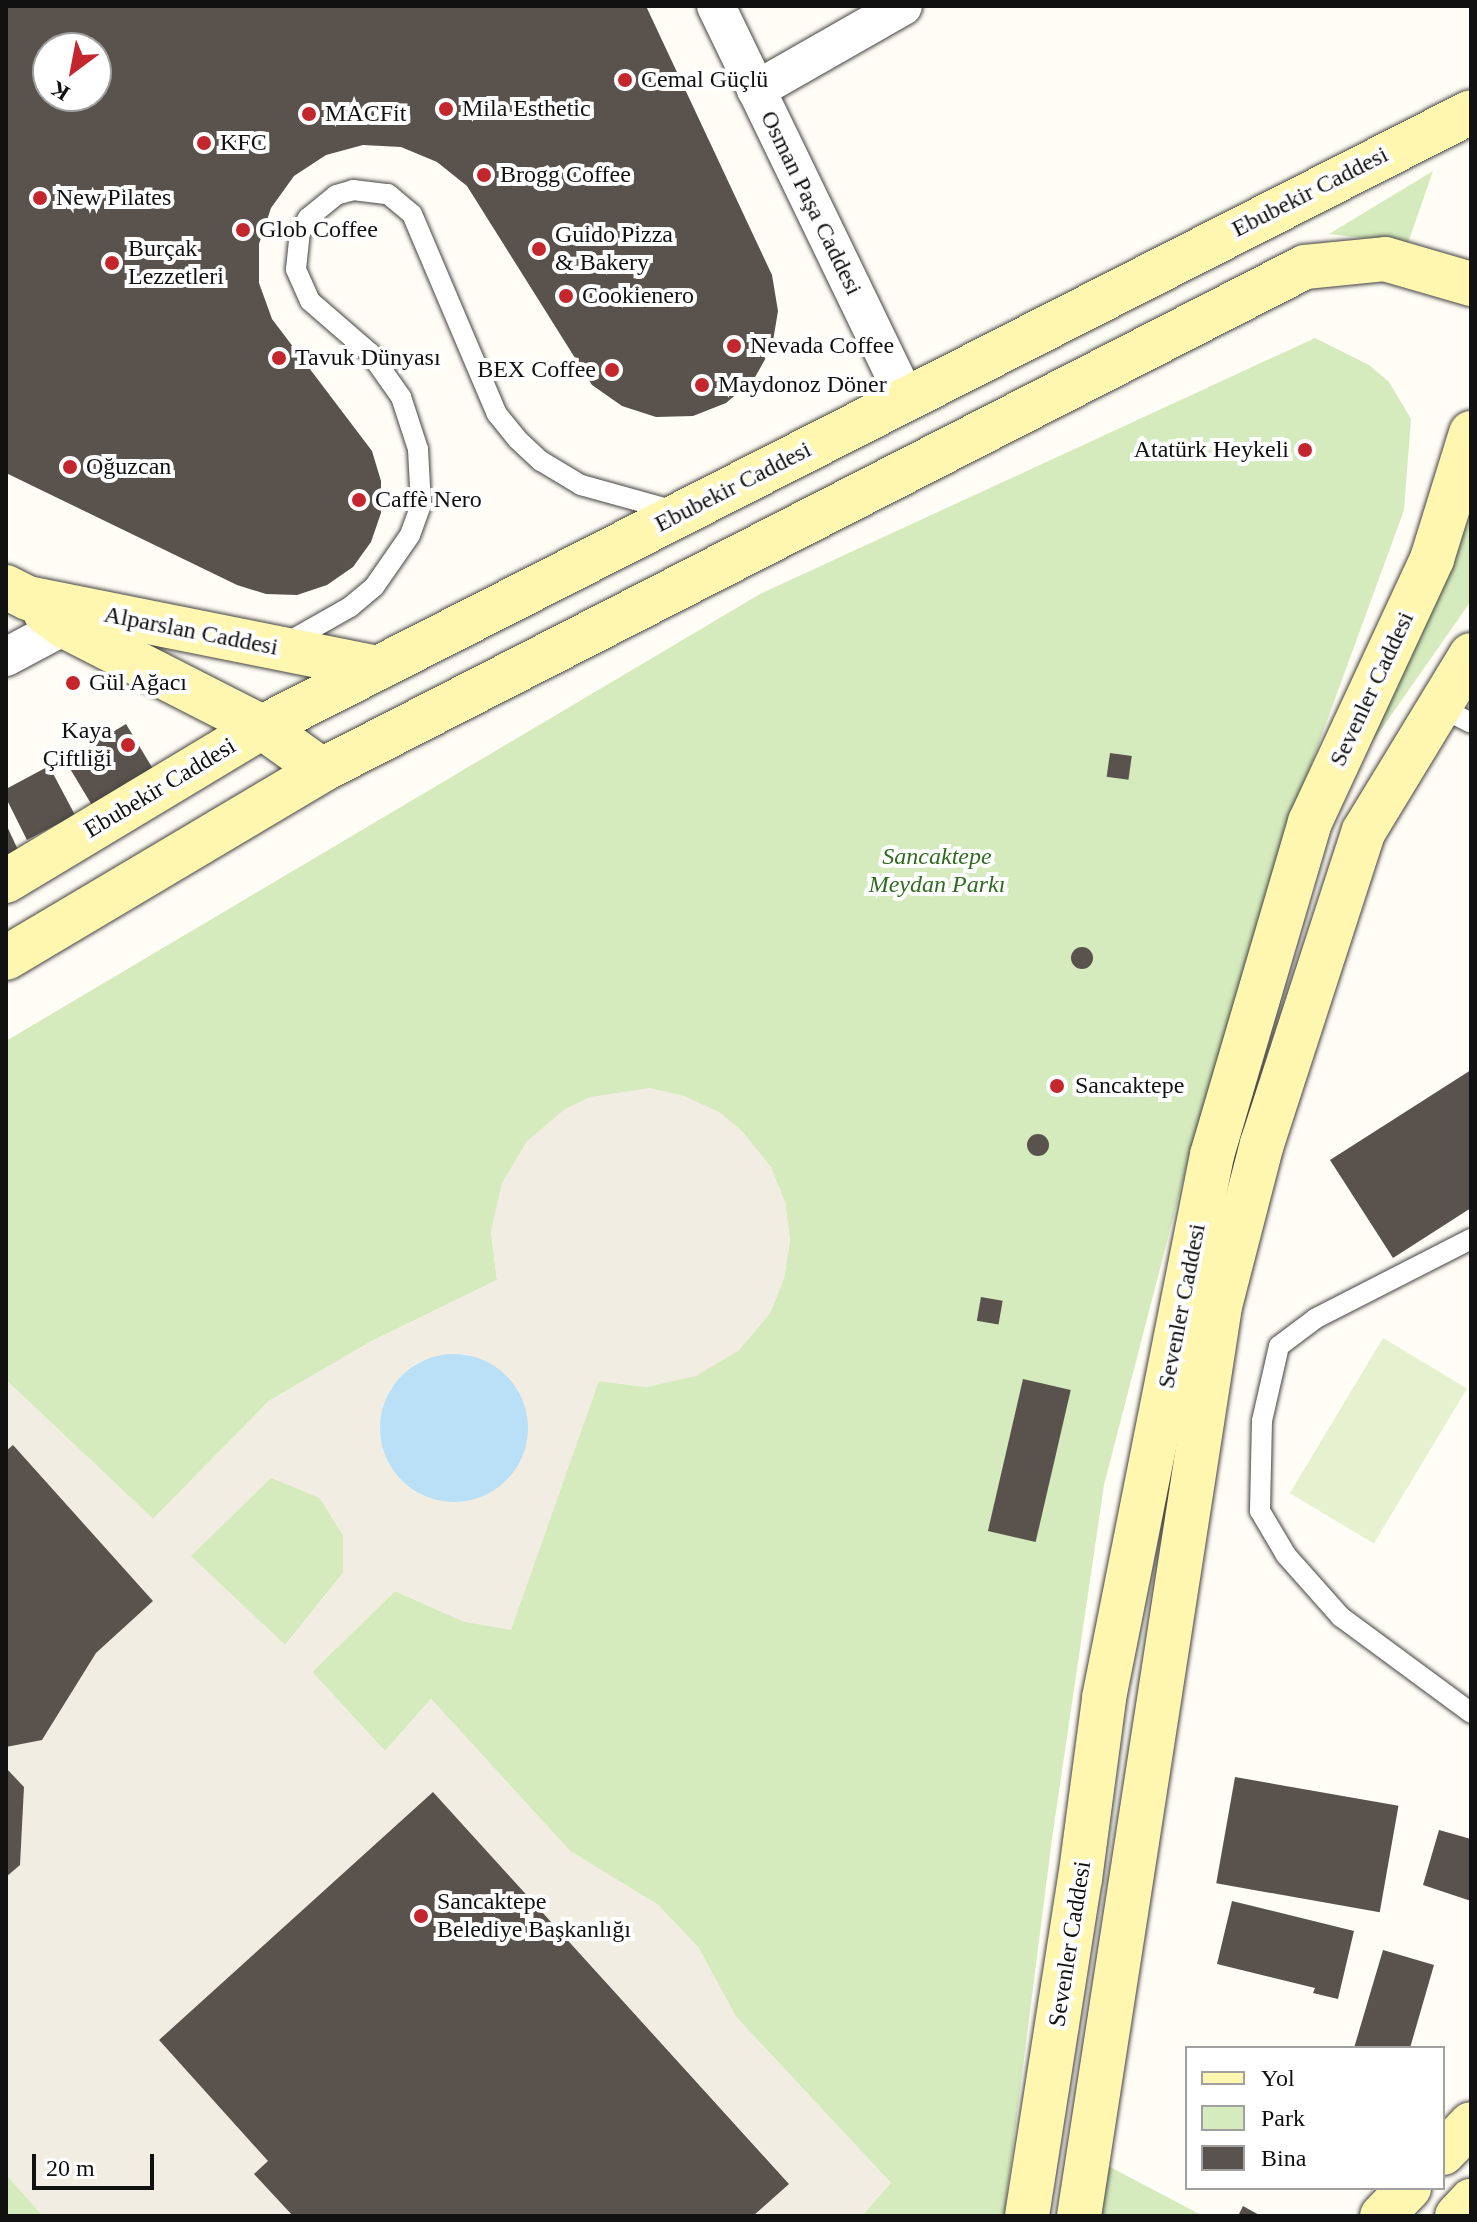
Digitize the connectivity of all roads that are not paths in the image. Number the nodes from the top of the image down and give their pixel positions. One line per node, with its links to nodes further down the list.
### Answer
1 (716, 6): 3 (street, Osman Paşa Caddesi)
2 (903, 6): 3 (street)
3 (756, 90): 6 (street, Osman Paşa Caddesi)
4 (1471, 112): 6 (main road, Ebubekir Caddesi)
5 (1471, 284): 17 (main road)
6 (906, 399): 8 (main road, Ebubekir Caddesi)
7 (1471, 433): 26 (main road, Sevenler Caddesi)
8 (683, 513): 11 (lane); 14 (main road, Ebubekir Caddesi)
9 (17, 592): 10 (main road); 11 (main road, Alparslan Caddesi)
10 (64, 626): 13 (street); 16 (main road)
11 (277, 648): 14 (main road, Alparslan Caddesi)
12 (1471, 655): 15 (main road, Sevenler Caddesi)
13 (6, 657)
14 (378, 668): 16 (main road, Ebubekir Caddesi)
15 (1455, 715): 27 (main road, Sevenler Caddesi)
16 (262, 727): 17 (main road); 18 (main road, Ebubekir Caddesi)
17 (322, 770): 19 (main road)
18 (6, 881)
19 (6, 958)
20 (1471, 1239): 21 (lane)
21 (1471, 1713)
22 (1471, 2124): 23 (main road)
23 (1445, 2151)
24 (1407, 2190): 28 (main road)
25 (1471, 2201): 29 (main road)
26 (1027, 2216)
27 (1079, 2216)
28 (1382, 2216)
29 (1457, 2216)

